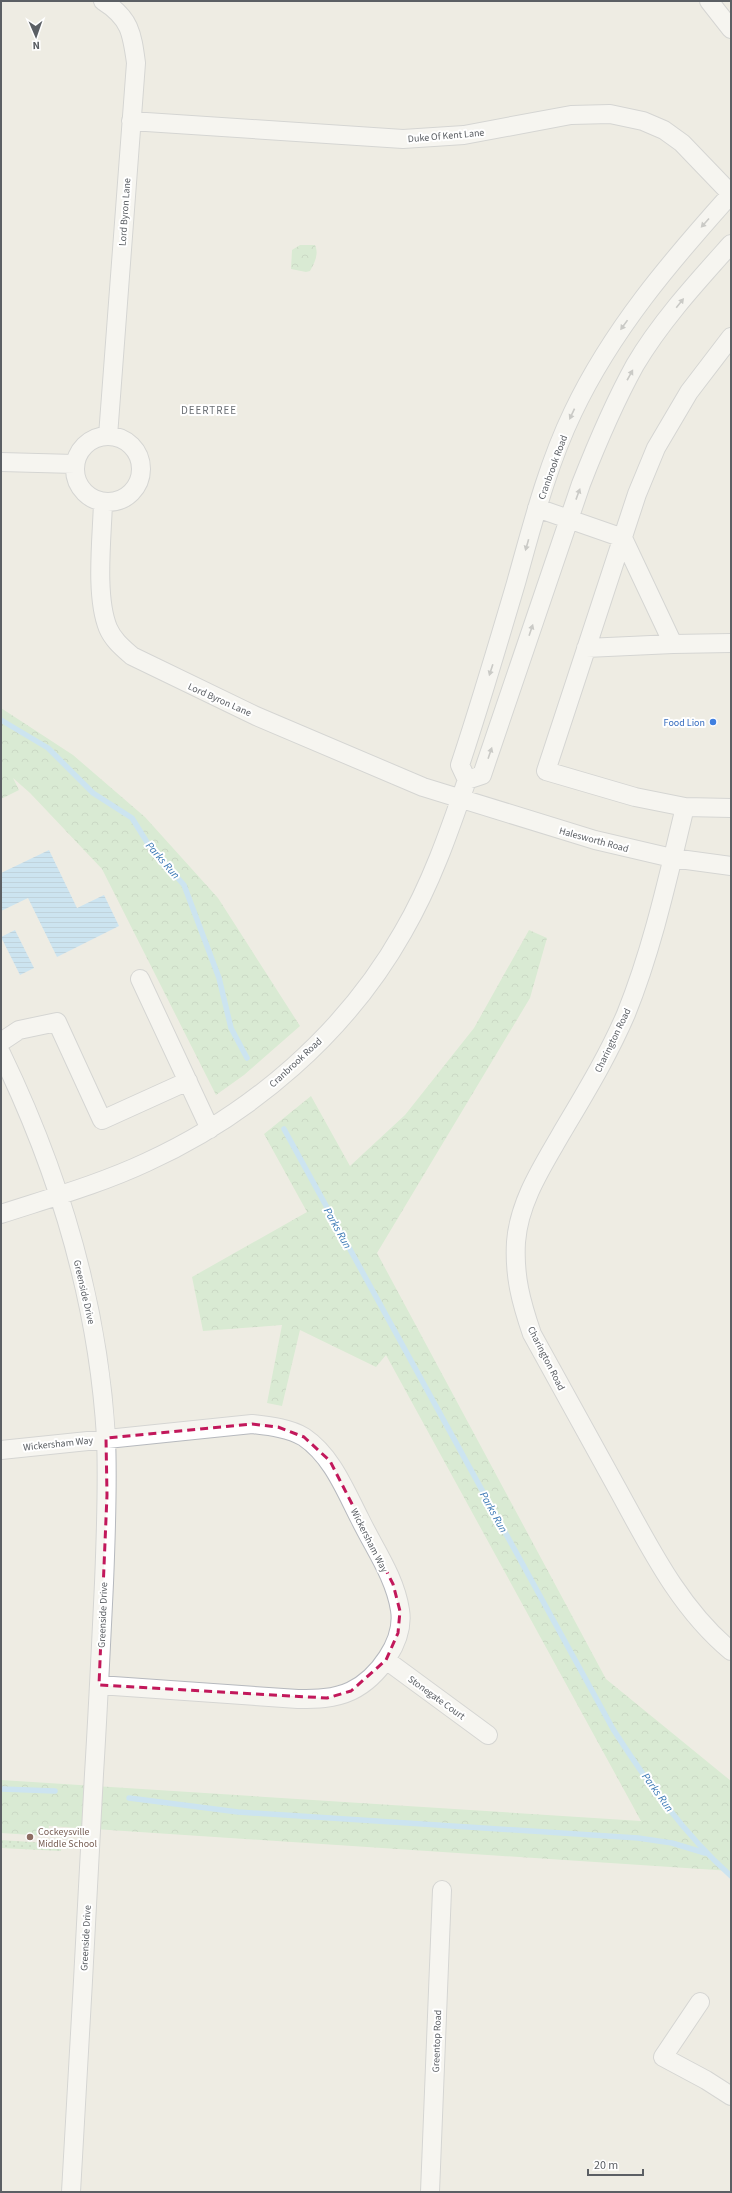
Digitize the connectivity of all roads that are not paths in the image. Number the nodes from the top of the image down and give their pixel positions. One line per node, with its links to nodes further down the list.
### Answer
1 (103, 1): 4 (street, Lord Byron Lane)
2 (709, 1): 3 (street)
3 (731, 30)
4 (131, 121): 5 (street, Duke Of Kent Lane); 8 (street, Lord Byron Lane)
5 (731, 194): 12 (street, Cranbrook Road, one-way to 12)
6 (731, 244): 13 (street, one-way to 6)
7 (727, 341): 14 (street)
8 (108, 436): 10 (street); 11 (street)
9 (1, 462): 10 (street)
10 (75, 464): 11 (street)
11 (103, 502): 19 (street, Lord Byron Lane)
12 (537, 508): 13 (street); 18 (street, Cranbrook Road, one-way to 18)
13 (569, 519): 14 (street); 18 (street, one-way to 13)
14 (622, 538): 16 (street); 17 (street)
15 (731, 643): 16 (street)
16 (673, 644): 17 (street)
17 (586, 648): 20 (street)
18 (467, 780): 19 (street, Cranbrook Road)
19 (461, 799): 22 (street, Halesworth Road); 28 (street, Cranbrook Road)
20 (685, 807): 21 (street); 22 (street, Charington Road)
21 (731, 808)
22 (672, 858): 23 (street, Halesworth Road); 33 (street, Charington Road)
23 (731, 866)
24 (140, 979): 27 (street)
25 (1, 1042): 27 (street)
26 (1, 1053): 29 (street, Greenside Drive)
27 (188, 1081): 28 (street)
28 (210, 1129): 29 (street, Cranbrook Road)
29 (59, 1196): 30 (street, Cranbrook Road); 31 (street, Greenside Drive)
30 (1, 1214)
31 (106, 1438): 32 (street, Wickersham Way); 34 (street, Wickersham Way); 35 (street, Greenside Drive)
32 (1, 1450)
33 (731, 1651)
34 (386, 1660): 35 (street, Wickersham Way); 36 (street, Stonegate Court)
35 (100, 1685): 40 (street, Greenside Drive)
36 (488, 1735)
37 (442, 1890): 41 (street, Greentop Road)
38 (700, 2002): 39 (street)
39 (731, 2096)
40 (71, 2192)
41 (430, 2192)

